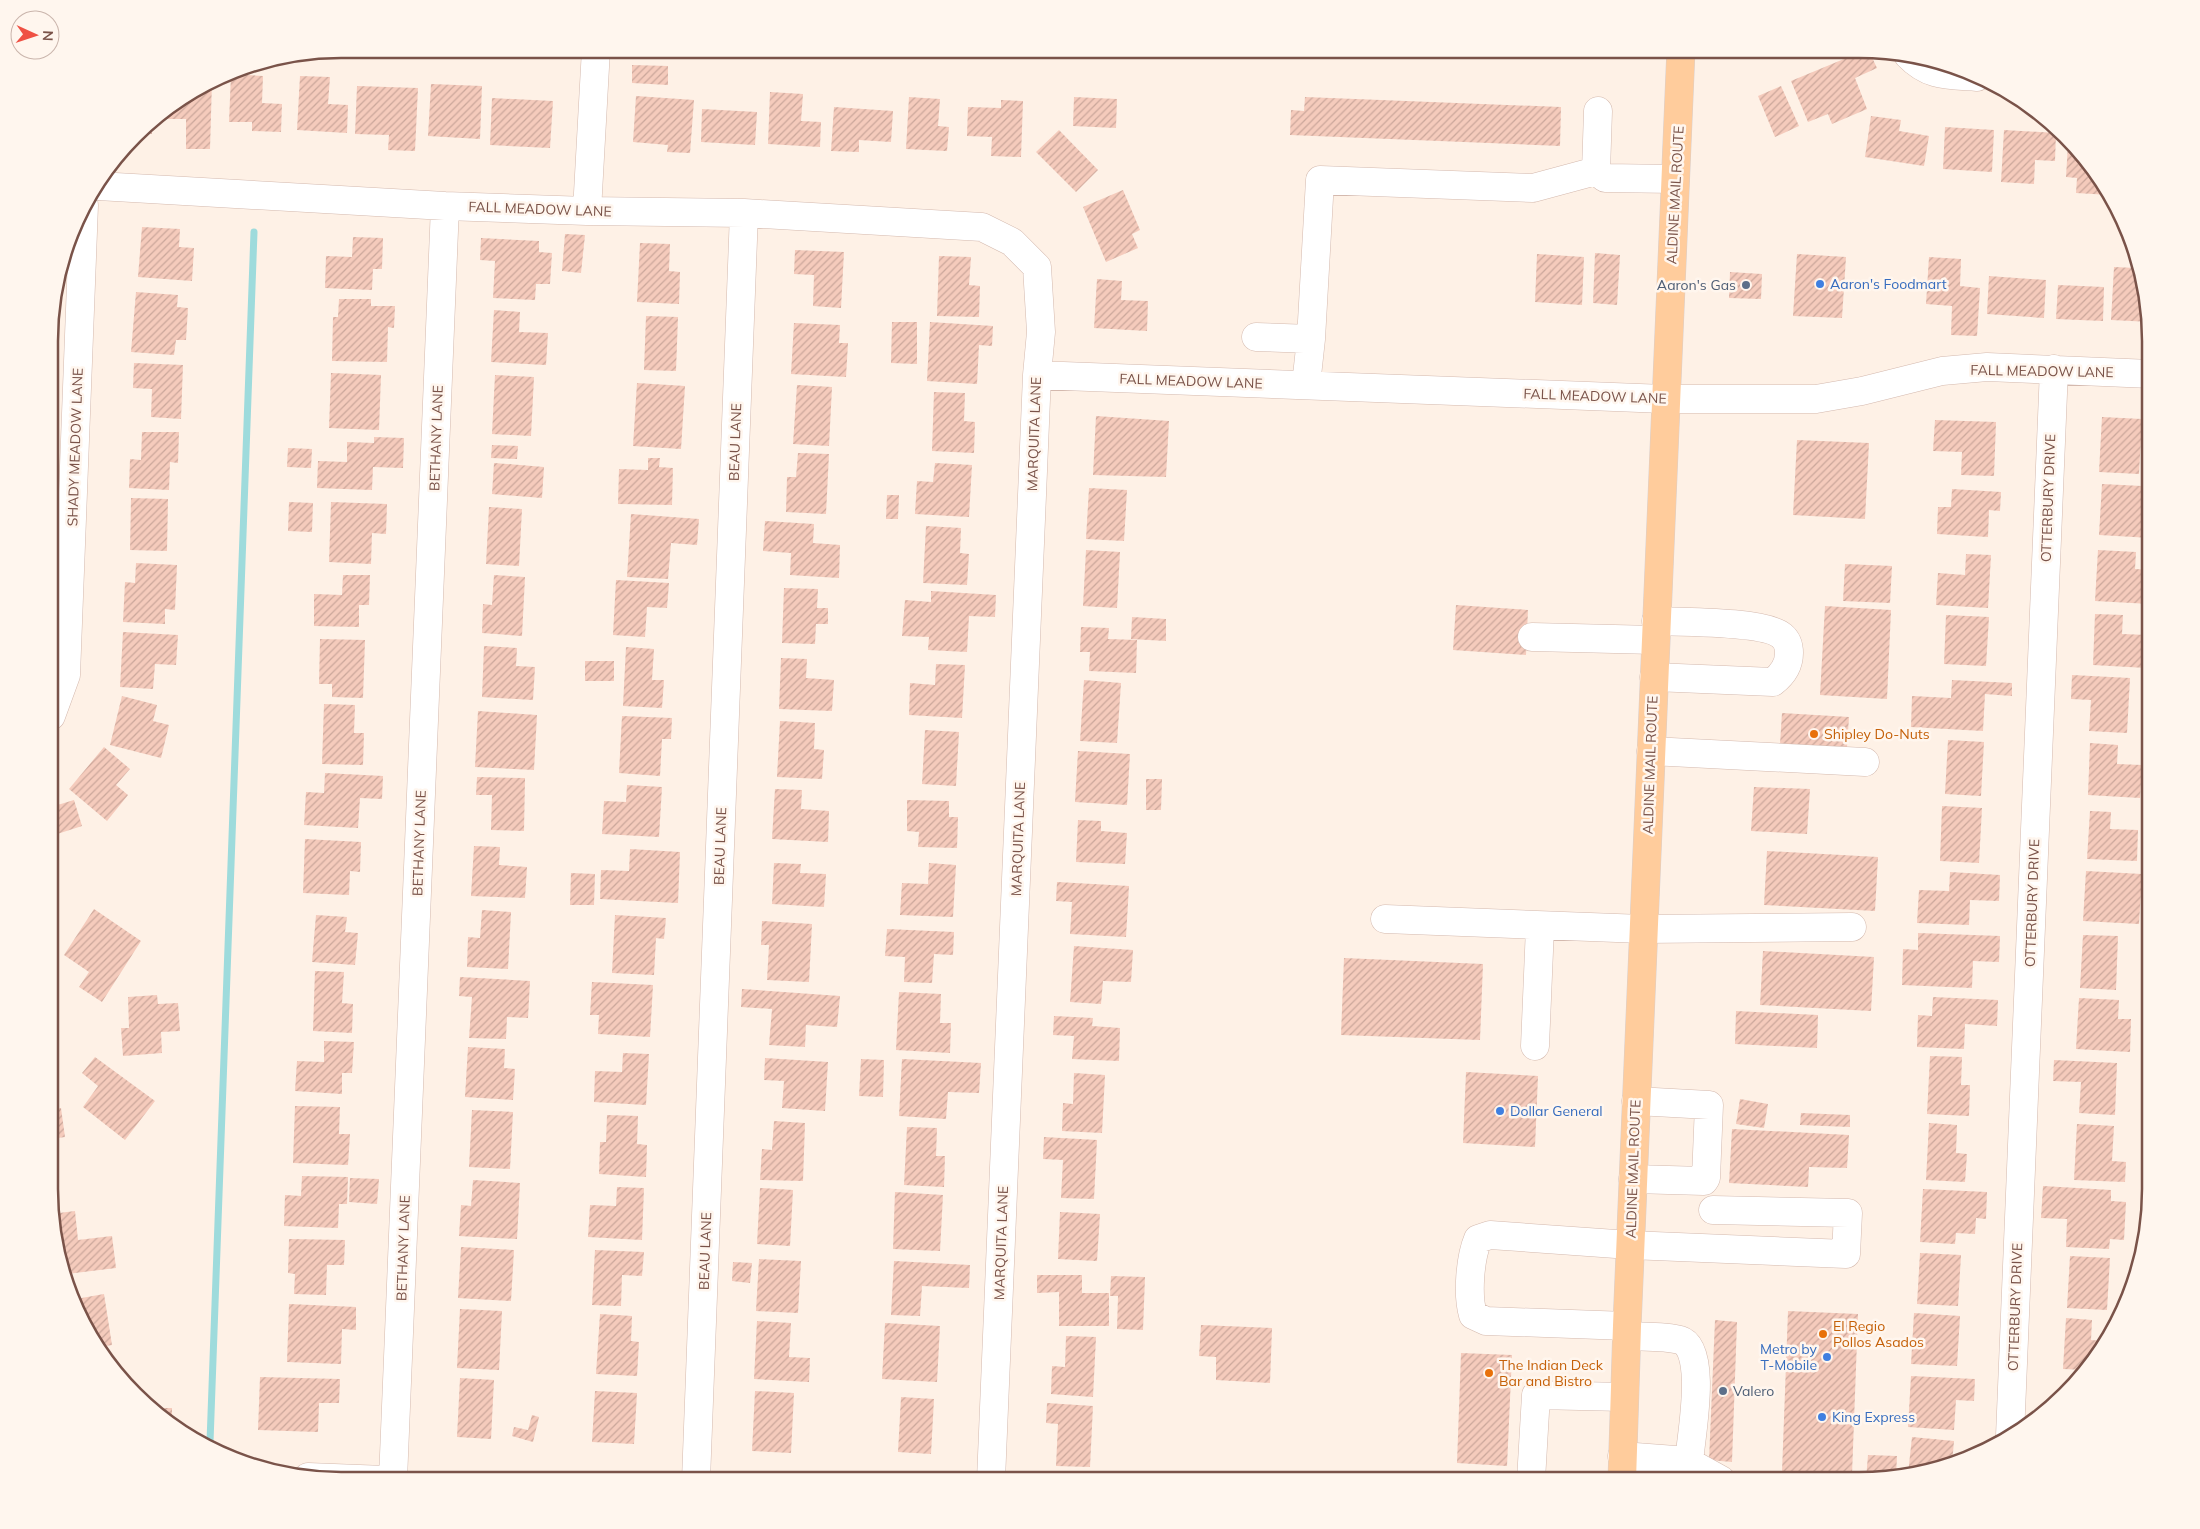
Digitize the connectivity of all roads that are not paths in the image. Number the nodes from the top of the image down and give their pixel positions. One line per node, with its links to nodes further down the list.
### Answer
1 (596, 58): 10 (street)
2 (1681, 58): 7 (main road, ALDINE MAIL ROUTE)
3 (1919, 64): 4 (street)
4 (1959, 76)
5 (1598, 111): 6 (street)
6 (1596, 171): 7 (street); 15 (street)
7 (1675, 179): 20 (main road, ALDINE MAIL ROUTE)
8 (103, 186): 9 (street, FALL MEADOW LANE)
9 (445, 206): 10 (street, FALL MEADOW LANE); 43 (street, BETHANY LANE)
10 (587, 212): 11 (street, FALL MEADOW LANE)
11 (744, 213): 13 (street, FALL MEADOW LANE); 44 (street, BEAU LANE)
12 (83, 223): 24 (street, SHADY MEADOW LANE)
13 (982, 227): 18 (street, MARQUITA LANE)
14 (1256, 337): 15 (street)
15 (1311, 339): 19 (street)
16 (2054, 369): 17 (street, FALL MEADOW LANE); 20 (street, FALL MEADOW LANE); 40 (street, OTTERBURY DRIVE)
17 (2142, 374)
18 (1037, 375): 19 (street, FALL MEADOW LANE); 45 (street, MARQUITA LANE)
19 (1306, 385): 20 (street, FALL MEADOW LANE)
20 (1665, 399): 21 (main road, ALDINE MAIL ROUTE)
21 (1656, 630): 22 (street); 23 (main road, ALDINE MAIL ROUTE); 23 (street)
22 (1532, 637)
23 (1654, 676): 25 (main road, ALDINE MAIL ROUTE)
24 (58, 697)
25 (1651, 751): 26 (street); 30 (main road, ALDINE MAIL ROUTE)
26 (1865, 762)
27 (1385, 919): 28 (street)
28 (1540, 926): 30 (street); 31 (street)
29 (1852, 927): 30 (street)
30 (1643, 929): 32 (main road, ALDINE MAIL ROUTE)
31 (1535, 1046)
32 (1636, 1101): 33 (main road, ALDINE MAIL ROUTE); 34 (street)
33 (1633, 1179): 34 (street); 36 (main road, ALDINE MAIL ROUTE)
34 (1705, 1180): 35 (street)
35 (1713, 1210): 37 (street); 37 (street)
36 (1630, 1245): 37 (street); 38 (main road, ALDINE MAIL ROUTE); 38 (street)
37 (1711, 1248)
38 (1626, 1331): 39 (main road, ALDINE MAIL ROUTE); 41 (street)
39 (1624, 1397): 42 (main road, ALDINE MAIL ROUTE); 46 (street)
40 (2010, 1428)
41 (1683, 1459): 42 (street); 47 (street)
42 (1622, 1468)
43 (393, 1472)
44 (696, 1472)
45 (992, 1472)
46 (1531, 1472)
47 (1707, 1472)

